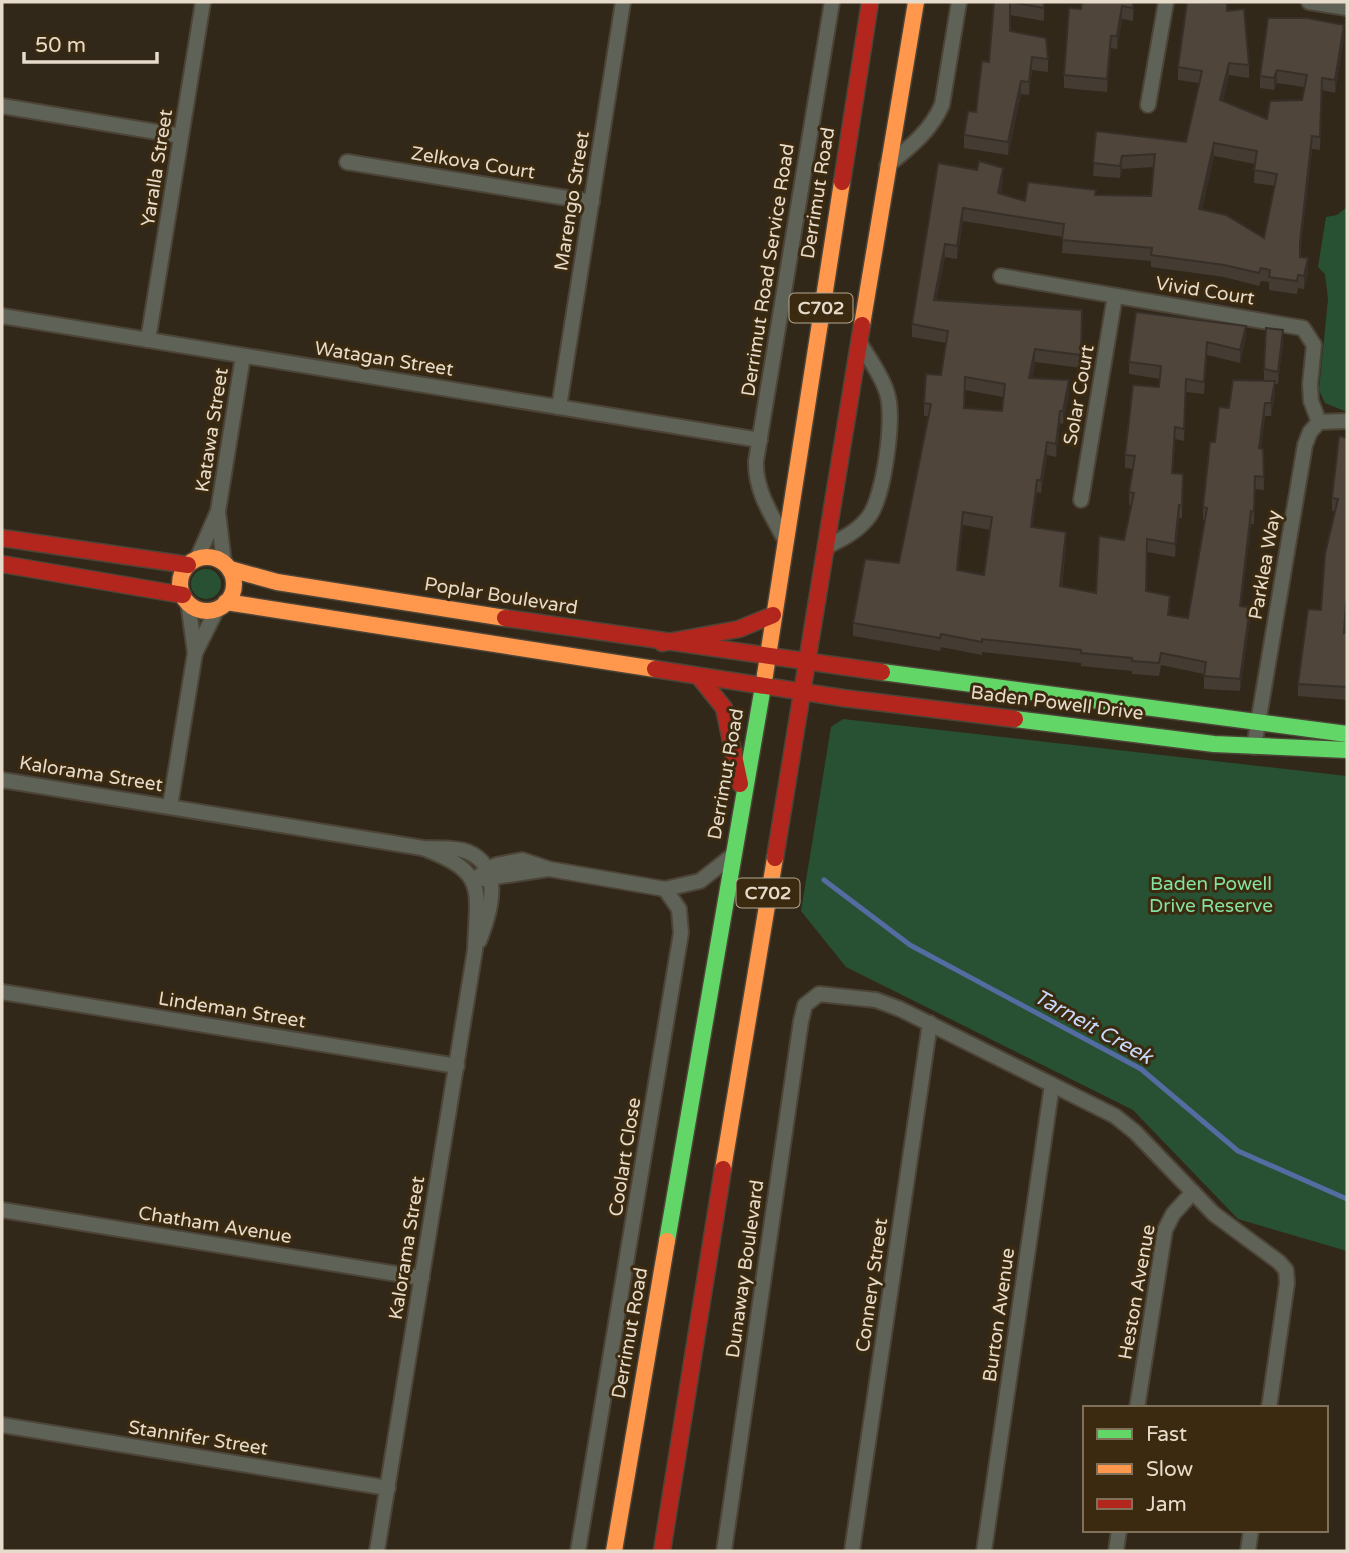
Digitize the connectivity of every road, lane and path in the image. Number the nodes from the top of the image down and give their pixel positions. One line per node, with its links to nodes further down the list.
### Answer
1 (202, 2): 12 (street, Yaralla Street)
2 (623, 2): 15 (street, Marengo Street)
3 (832, 2): 25 (street, Derrimut Road Service Road)
4 (870, 2): 29 (main road, Derrimut Road / C702)
5 (916, 2): 14 (main road, C702)
6 (959, 2): 14 (street)
7 (1166, 2): 10 (street)
8 (1308, 2): 9 (street)
9 (1347, 8)
10 (1148, 105)
11 (2, 107): 12 (street)
12 (181, 136): 19 (street, Yaralla Street)
13 (347, 162): 15 (street, Zelkova Court)
14 (886, 167): 20 (main road, C702)
15 (592, 202): 22 (street, Marengo Street)
16 (1001, 276): 17 (street, Vivid Court)
17 (1115, 296): 24 (street, Vivid Court); 26 (street, Solar Court)
18 (2, 316): 19 (street, Watagan Street)
19 (148, 340): 21 (street, Watagan Street)
20 (859, 340): 30 (main road, C702); 30 (street)
21 (243, 356): 22 (street, Watagan Street); 27 (street, Katawa Street)
22 (559, 407): 25 (street, Watagan Street)
23 (1347, 421): 24 (street)
24 (1319, 422): 44 (street, Parklea Way)
25 (760, 440): 29 (street, Derrimut Road Service Road)
26 (1081, 500)
27 (218, 511): 31 (street, Katawa Street); 33 (street, Katawa Street)
28 (2, 538): 31 (main road)
29 (785, 540): 36 (main road, Derrimut Road / C702)
30 (826, 548): 40 (main road, C702)
31 (193, 562): 33 (main road); 34 (main road)
32 (2, 564): 34 (main road)
33 (227, 566): 35 (main road); 37 (main road, Poplar Boulevard)
34 (185, 598): 35 (main road); 38 (street)
35 (221, 606): 38 (street); 41 (main road)
36 (772, 615): 37 (main road); 39 (main road, Derrimut Road / C702)
37 (662, 643): 39 (main road, Poplar Boulevard)
38 (195, 653): 50 (street)
39 (766, 658): 40 (main road, Baden Powell Drive); 42 (main road, Derrimut Road / C702)
40 (808, 664): 43 (main road, C702); 44 (main road, Baden Powell Drive)
41 (700, 678): 42 (main road); 49 (main road)
42 (763, 687): 43 (main road, Baden Powell Drive); 49 (main road, Derrimut Road / C702)
43 (804, 692): 46 (main road, Baden Powell Drive); 70 (main road, C702)
44 (1258, 723): 45 (main road, Baden Powell Drive); 46 (street, Parklea Way)
45 (1347, 734)
46 (1254, 747): 47 (main road, Baden Powell Drive)
47 (1347, 750)
48 (2, 779): 50 (street, Kalorama Street)
49 (743, 799): 51 (main road, Derrimut Road / C702)
50 (170, 806): 52 (street, Kalorama Street)
51 (733, 855): 53 (street); 69 (main road, Derrimut Road / C702)
52 (484, 877): 53 (street); 56 (street, Kalorama Street)
53 (665, 889): 68 (street, Coolart Close)
54 (2, 992): 56 (street, Lindeman Street)
55 (930, 1023): 57 (street); 71 (street, Dunaway Boulevard); 72 (street, Connery Street)
56 (457, 1066): 60 (street, Kalorama Street)
57 (1052, 1084): 58 (street); 73 (street, Burton Avenue)
58 (1193, 1192): 61 (street, Heston Avenue); 62 (street)
59 (2, 1210): 60 (street, Chatham Avenue)
60 (422, 1278): 64 (street, Kalorama Street)
61 (1137, 1406)
62 (1269, 1406)
63 (2, 1425): 64 (street, Stannifer Street)
64 (388, 1488): 67 (street, Kalorama Street)
65 (1119, 1532): 74 (street)
66 (1251, 1532): 75 (street)
67 (377, 1551)
68 (578, 1551)
69 (614, 1551)
70 (662, 1551)
71 (724, 1551)
72 (852, 1551)
73 (984, 1551)
74 (1116, 1551)
75 (1248, 1551)

